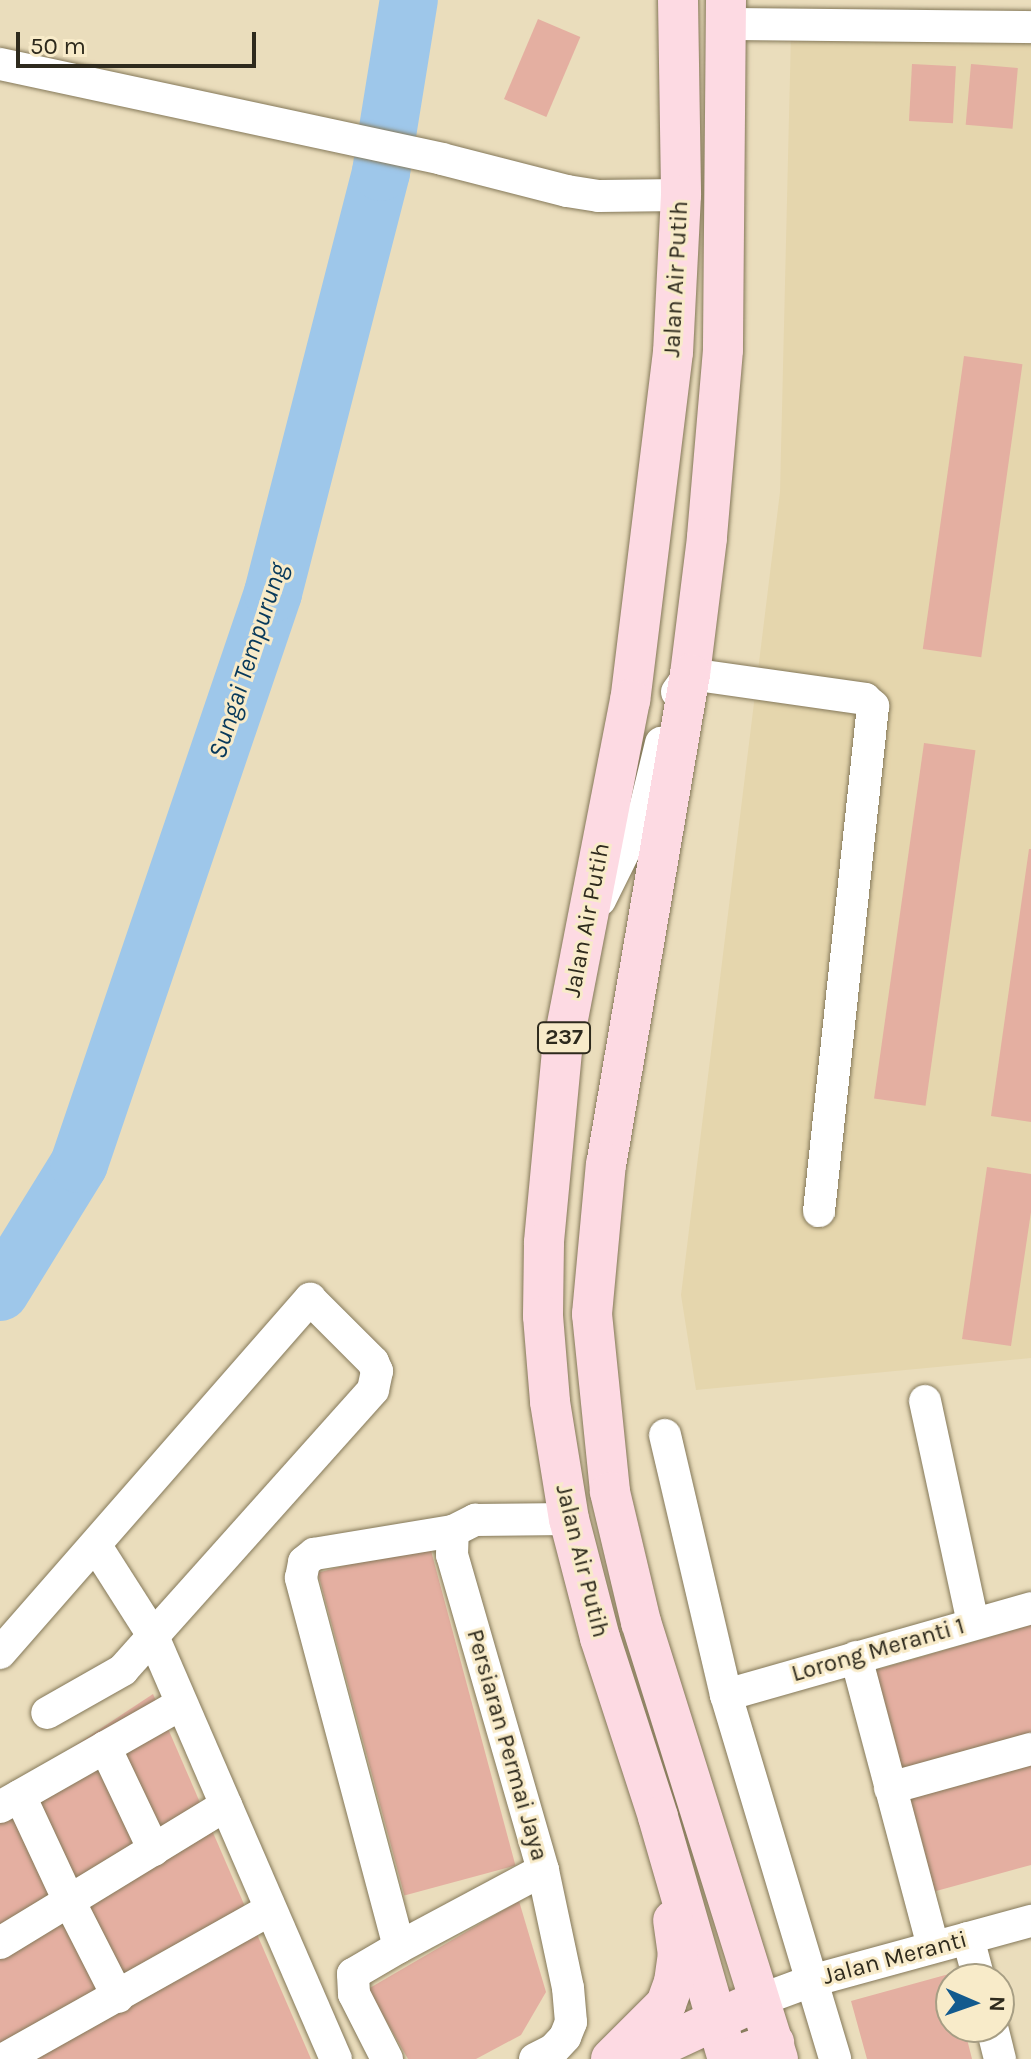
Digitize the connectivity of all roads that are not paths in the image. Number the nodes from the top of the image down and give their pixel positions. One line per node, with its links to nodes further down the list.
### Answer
1 (678, 0): 5 (main road, Jalan Air Putih / 237)
2 (727, 12): 3 (street); 6 (main road, Jalan Air Putih / 237)
3 (1031, 27)
4 (0, 64): 5 (street)
5 (681, 195): 7 (main road, Jalan Air Putih / 237)
6 (690, 674): 7 (street); 8 (street); 40 (main road, Jalan Air Putih / 237)
7 (583, 933): 11 (main road, Jalan Air Putih / 237)
8 (819, 1211)
9 (925, 1401): 15 (street)
10 (665, 1435): 19 (street)
11 (569, 1519): 12 (street); 27 (main road, Jalan Air Putih / 237)
12 (453, 1531): 29 (street, Persiaran Permai Jaya); 35 (street)
13 (96, 1546): 16 (street); 16 (street); 17 (street)
14 (1031, 1608): 15 (street, Lorong Meranti 1)
15 (973, 1623): 18 (street, Lorong Meranti 1)
16 (152, 1634): 20 (street); 21 (street)
17 (0, 1653)
18 (856, 1657): 19 (street, Lorong Meranti 1); 24 (street)
19 (726, 1695): 38 (street)
20 (181, 1704): 22 (street); 26 (street)
21 (47, 1713)
22 (105, 1747): 25 (street); 28 (street)
23 (1031, 1749): 24 (street)
24 (890, 1788): 36 (street)
25 (10, 1801): 30 (street)
26 (226, 1805): 28 (street); 31 (street)
27 (658, 1817): 41 (main road, Jalan Air Putih / 237); 47 (main road)
28 (154, 1850): 30 (street)
29 (543, 1870): 35 (street); 46 (street, Persiaran Permai Jaya)
30 (69, 1901): 34 (street); 39 (street)
31 (270, 1910): 39 (street); 44 (street)
32 (1031, 1921): 33 (street, Jalan Meranti)
33 (968, 1938): 36 (street, Jalan Meranti); 37 (street)
34 (0, 1943)
35 (399, 1947): 45 (street)
36 (933, 1947): 38 (street, Jalan Meranti)
37 (975, 1963)
38 (811, 1981): 40 (street, Jalan Meranti); 50 (street)
39 (118, 1997): 42 (street)
40 (760, 2000): 41 (main road); 43 (main road, Jalan Air Putih / 237)
41 (717, 2019): 48 (main road); 49 (main road, Jalan Air Putih / 237)
42 (6, 2048)
43 (776, 2051): 49 (main road)
44 (336, 2059)
45 (387, 2059)
46 (535, 2059)
47 (611, 2059)
48 (633, 2059)
49 (728, 2059)
50 (835, 2059)

